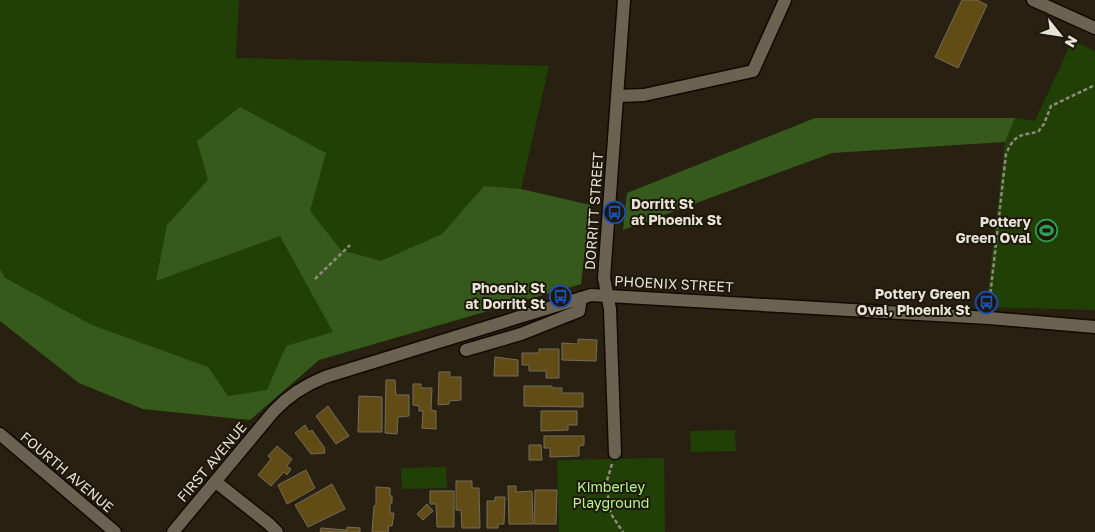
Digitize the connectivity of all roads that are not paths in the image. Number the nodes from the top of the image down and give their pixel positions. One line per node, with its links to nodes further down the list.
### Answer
1 (624, 0): 5 (street, DORRITT STREET)
2 (785, 0): 5 (street)
3 (1033, 0): 4 (street)
4 (1095, 28)
5 (617, 96): 6 (street, DORRITT STREET)
6 (606, 295): 7 (street, PHOENIX STREET); 8 (street, PHOENIX STREET); 12 (street, DORRITT STREET)
7 (581, 298): 9 (street); 10 (street, PHOENIX STREET)
8 (1095, 327)
9 (466, 350)
10 (274, 411): 13 (street, FIRST AVENUE)
11 (0, 434): 14 (street, FOURTH AVENUE)
12 (615, 453)
13 (216, 482): 15 (street, FIRST AVENUE); 16 (street)
14 (115, 532)
15 (173, 532)
16 (277, 532)

